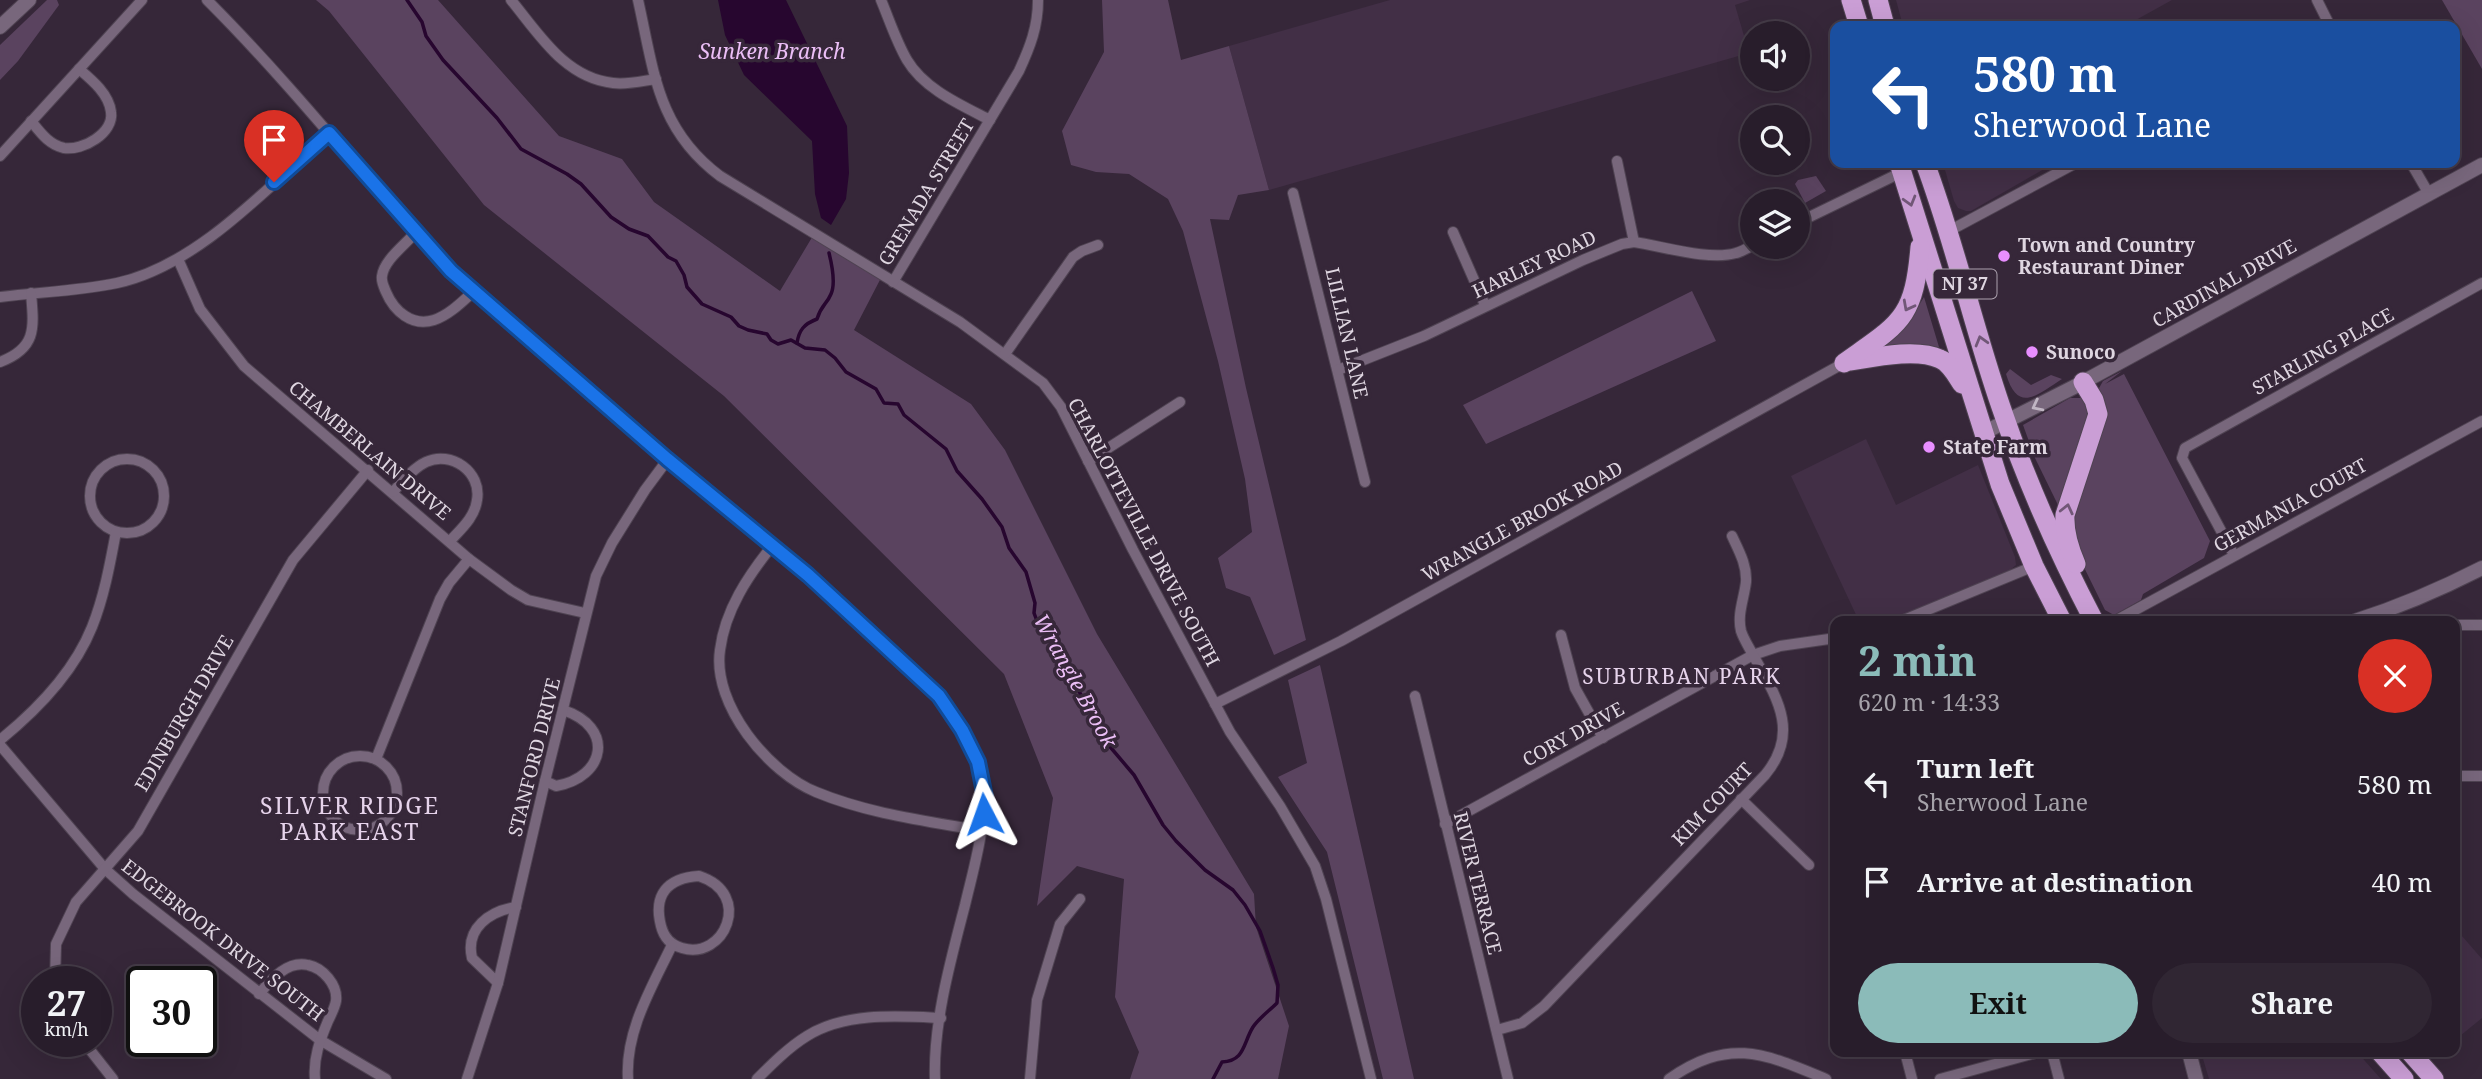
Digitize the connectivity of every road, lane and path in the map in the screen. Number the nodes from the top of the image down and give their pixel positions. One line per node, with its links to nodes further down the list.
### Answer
1 (29, 0): 14 (street)
2 (142, 0): 15 (street)
3 (206, 0): 19 (street)
4 (511, 0): 16 (street)
5 (638, 0): 16 (street, CHARLOTTEVILLE DRIVE SOUTH)
6 (881, 0): 17 (street, GRENADA STREET)
7 (1038, 0): 17 (street, GRENADA STREET)
8 (1852, 0): 11 (highway)
9 (1878, 0): 12 (highway)
10 (2316, 0): 13 (street)
11 (1858, 21)
12 (1884, 21)
13 (2327, 21)
14 (0, 27)
15 (79, 69): 18 (street); 18 (street)
16 (656, 79): 38 (street, CHARLOTTEVILLE DRIVE SOUTH)
17 (990, 120): 38 (street, GRENADA STREET)
18 (31, 121): 20 (street)
19 (329, 133): 32 (street); 37 (street)
20 (0, 156)
21 (1617, 161): 34 (street)
22 (2482, 165): 28 (street, CARDINAL DRIVE)
23 (1900, 168): 29 (street); 33 (highway, NJ 37, one-way to 33)
24 (1927, 168): 30 (highway, NJ 37)
25 (2067, 168): 30 (street)
26 (2414, 168): 28 (street)
27 (1293, 192): 47 (street, LILLIAN LANE)
28 (2429, 194): 48 (street, CARDINAL DRIVE)
29 (1810, 216)
30 (1949, 230): 52 (highway, NJ 37, one-way to 30)
31 (1453, 232): 43 (street)
32 (415, 233): 40 (street); 40 (street)
33 (1921, 239): 46 (highway, one-way to 46); 49 (highway, NJ 37)
34 (1634, 242): 36 (street, HARLEY ROAD); 43 (street, HARLEY ROAD)
35 (1098, 245): 44 (street)
36 (1740, 252)
37 (178, 259): 41 (street); 56 (street, CHAMBERLAIN DRIVE)
38 (893, 282): 44 (street, CHARLOTTEVILLE DRIVE SOUTH)
39 (2482, 283): 63 (street, STARLING PLACE)
40 (474, 291): 54 (street)
41 (31, 293): 42 (street); 45 (street)
42 (0, 297)
43 (1485, 305): 47 (street, HARLEY ROAD)
44 (1005, 354): 55 (street, CHARLOTTEVILLE DRIVE SOUTH)
45 (0, 362)
46 (1844, 363): 49 (highway); 80 (street, WRANGLE BROOK ROAD)
47 (1339, 370): 57 (street, LILLIAN LANE)
48 (2082, 382): 52 (street, CARDINAL DRIVE, one-way to 52); 71 (highway, one-way to 48)
49 (1971, 396): 53 (highway, NJ 37)
50 (1180, 402): 55 (street)
51 (2482, 421): 63 (street, GERMANIA COURT)
52 (2006, 422): 53 (street, CARDINAL DRIVE); 70 (highway, NJ 37)
53 (1983, 433): 65 (highway, NJ 37)
54 (667, 459): 62 (street); 67 (street, STANFORD DRIVE)
55 (1088, 461): 80 (street, CHARLOTTEVILLE DRIVE SOUTH)
56 (368, 470): 58 (street, CHAMBERLAIN DRIVE); 92 (street, EDINBURGH DRIVE)
57 (1364, 482)
58 (393, 492): 61 (street, CHAMBERLAIN DRIVE); 61 (street)
59 (117, 532): 59 (street); 83 (street)
60 (1732, 536): 78 (street, KIM COURT)
61 (450, 541): 64 (street, CHAMBERLAIN DRIVE)
62 (772, 546): 90 (street); 90 (street)
63 (2234, 555): 72 (street, GERMANIA COURT)
64 (469, 559): 67 (street, CHAMBERLAIN DRIVE); 84 (street)
65 (2034, 566): 68 (street); 69 (highway, NJ 37)
66 (2482, 568): 73 (street)
67 (586, 612): 81 (street, STANFORD DRIVE)
68 (1913, 616)
69 (2059, 616)
70 (2091, 616)
71 (2093, 616)
72 (2124, 616)
73 (2371, 616)
74 (2460, 625): 75 (street)
75 (2482, 625)
76 (1561, 635): 82 (street)
77 (1830, 639): 78 (street, CORY DRIVE)
78 (1753, 655): 82 (street, CORY DRIVE); 88 (street, KIM COURT)
79 (1415, 696): 89 (street, RIVER TERRACE)
80 (1215, 704): 118 (street, CHARLOTTEVILLE DRIVE SOUTH)
81 (563, 710): 87 (street, STANFORD DRIVE); 87 (street)
82 (1603, 738): 89 (street, CORY DRIVE)
83 (0, 743): 92 (street, EDGEBROOK DRIVE SOUTH)
84 (376, 759): 84 (street)
85 (2460, 776): 86 (street)
86 (2482, 776)
87 (545, 781): 94 (street, STANFORD DRIVE)
88 (1741, 799): 91 (street); 100 (street, KIM COURT)
89 (1445, 824): 100 (street, RIVER TERRACE)
90 (983, 831): 99 (street)
91 (1809, 865)
92 (105, 869): 96 (street, EDINBURGH DRIVE); 98 (street, EDGEBROOK DRIVE SOUTH)
93 (1080, 899): 117 (street)
94 (516, 907): 97 (street, STANFORD DRIVE); 97 (street)
95 (672, 945): 95 (street); 114 (street)
96 (55, 966)
97 (498, 983): 113 (street, STANFORD DRIVE)
98 (259, 994): 101 (street, EDGEBROOK DRIVE SOUTH); 101 (street)
99 (941, 1018): 115 (street); 116 (street)
100 (1497, 1030): 119 (street, RIVER TERRACE)
101 (320, 1040): 111 (street); 112 (street, EDGEBROOK DRIVE SOUTH)
102 (96, 1057): 110 (street)
103 (1906, 1057): 122 (street)
104 (2021, 1057): 123 (street)
105 (2053, 1057): 124 (street)
106 (2190, 1057): 125 (street)
107 (2383, 1057): 126 (highway)
108 (2384, 1057): 127 (highway)
109 (2414, 1057): 128 (highway)
110 (113, 1079)
111 (315, 1079)
112 (386, 1079)
113 (467, 1079)
114 (628, 1079)
115 (757, 1079)
116 (934, 1079)
117 (1030, 1079)
118 (1371, 1079)
119 (1508, 1079)
120 (1669, 1079): 121 (street)
121 (1826, 1079)
122 (1912, 1079)
123 (1940, 1079)
124 (2059, 1079)
125 (2196, 1079)
126 (2396, 1079)
127 (2404, 1079)
128 (2434, 1079)

